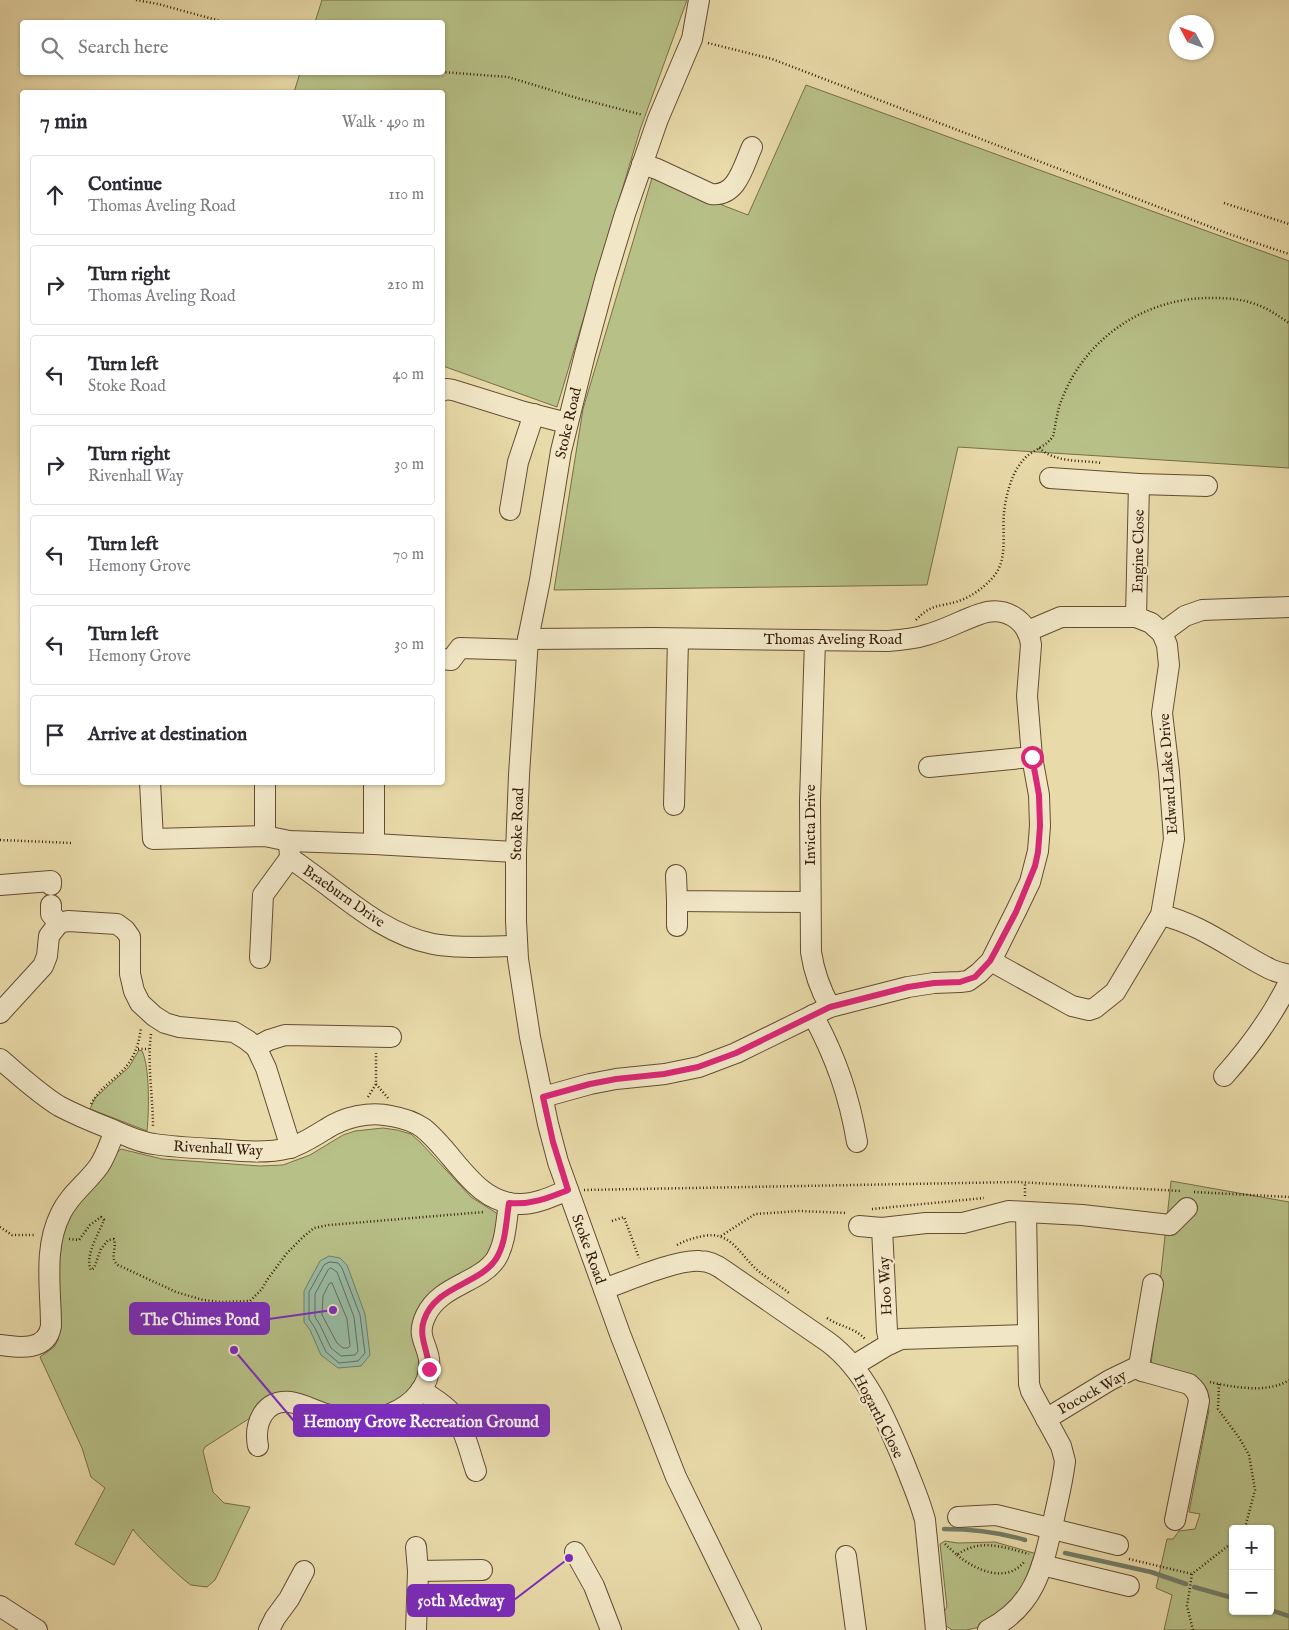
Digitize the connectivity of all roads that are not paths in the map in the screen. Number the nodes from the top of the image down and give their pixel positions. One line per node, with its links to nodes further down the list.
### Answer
1 (700, 0): 3 (street, Stoke Road)
2 (752, 147): 3 (street)
3 (642, 164): 6 (street, Stoke Road)
4 (445, 391): 5 (street)
5 (534, 414): 6 (street); 10 (street)
6 (567, 423): 17 (street, Stoke Road)
7 (1050, 478): 8 (street)
8 (1139, 484): 9 (street); 12 (street, Engine Close)
9 (1207, 486)
10 (510, 510)
11 (1289, 607): 14 (street)
12 (1136, 617): 13 (street); 14 (street)
13 (1028, 631): 16 (street, Thomas Aveling Road); 19 (street)
14 (1162, 632): 35 (street, Edward Lake Drive)
15 (678, 639): 16 (street, Thomas Aveling Road); 17 (street, Thomas Aveling Road); 24 (street)
16 (815, 640): 33 (street, Invicta Drive)
17 (528, 644): 18 (street, Thomas Aveling Road); 28 (street, Stoke Road)
18 (445, 659)
19 (1032, 757): 20 (street); 40 (street)
20 (929, 767)
21 (150, 785): 25 (street, Braeburn Drive)
22 (265, 785): 25 (street)
23 (374, 785): 26 (street)
24 (674, 805)
25 (265, 836): 27 (street, Braeburn Drive)
26 (374, 844): 27 (street, Braeburn Drive); 28 (street, Braeburn Drive)
27 (290, 849): 38 (street, Braeburn Drive); 39 (street, Braeburn Drive)
28 (516, 852): 38 (street, Stoke Road)
29 (676, 875): 32 (street)
30 (0, 884): 31 (street)
31 (51, 885)
32 (677, 901): 33 (street); 37 (street)
33 (810, 902): 43 (street, Invicta Drive)
34 (51, 905): 36 (street)
35 (1161, 915): 40 (street, Edward Lake Drive); 41 (street)
36 (59, 923): 44 (street); 46 (street)
37 (677, 926)
38 (517, 946): 49 (street, Stoke Road)
39 (260, 958)
40 (990, 961): 43 (street)
41 (1289, 975)
42 (1289, 982): 48 (street)
43 (822, 1011): 49 (street); 51 (street, Invicta Drive)
44 (0, 1013)
45 (383, 1037): 46 (street)
46 (256, 1047): 52 (street)
47 (0, 1059): 50 (street, Rivenhall Way)
48 (1224, 1076)
49 (543, 1097): 53 (street, Stoke Road)
50 (115, 1131): 52 (street, Rivenhall Way); 63 (street)
51 (857, 1142)
52 (291, 1148): 54 (street, Rivenhall Way)
53 (568, 1190): 54 (street, Rivenhall Way); 60 (street, Stoke Road)
54 (508, 1207): 66 (street)
55 (1187, 1208): 56 (street)
56 (1026, 1212): 58 (street); 61 (street)
57 (859, 1226): 58 (street)
58 (882, 1228): 62 (street, Hoo Way)
59 (1153, 1284): 65 (street)
60 (604, 1289): 64 (street, Hogarth Close); 87 (street, Stoke Road)
61 (1028, 1335): 62 (street); 67 (street)
62 (890, 1344): 64 (street)
63 (0, 1345)
64 (854, 1366): 89 (street, Hogarth Close)
65 (1139, 1366): 67 (street, Pocock Way); 71 (street)
66 (421, 1390): 68 (street); 69 (street)
67 (1046, 1418): 72 (street)
68 (258, 1446)
69 (476, 1471)
70 (958, 1517): 72 (street)
71 (1174, 1520)
72 (1051, 1528): 73 (street); 77 (street)
73 (1118, 1545)
74 (416, 1547): 80 (street)
75 (575, 1552): 86 (street)
76 (846, 1556): 88 (street)
77 (1039, 1558): 81 (street); 90 (street)
78 (482, 1570): 80 (street)
79 (304, 1571): 84 (street)
80 (418, 1571): 85 (street)
81 (1129, 1586)
82 (0, 1606): 83 (street)
83 (37, 1630)
84 (269, 1630)
85 (416, 1630)
86 (611, 1630)
87 (751, 1630)
88 (856, 1630)
89 (936, 1630)
90 (988, 1630)

